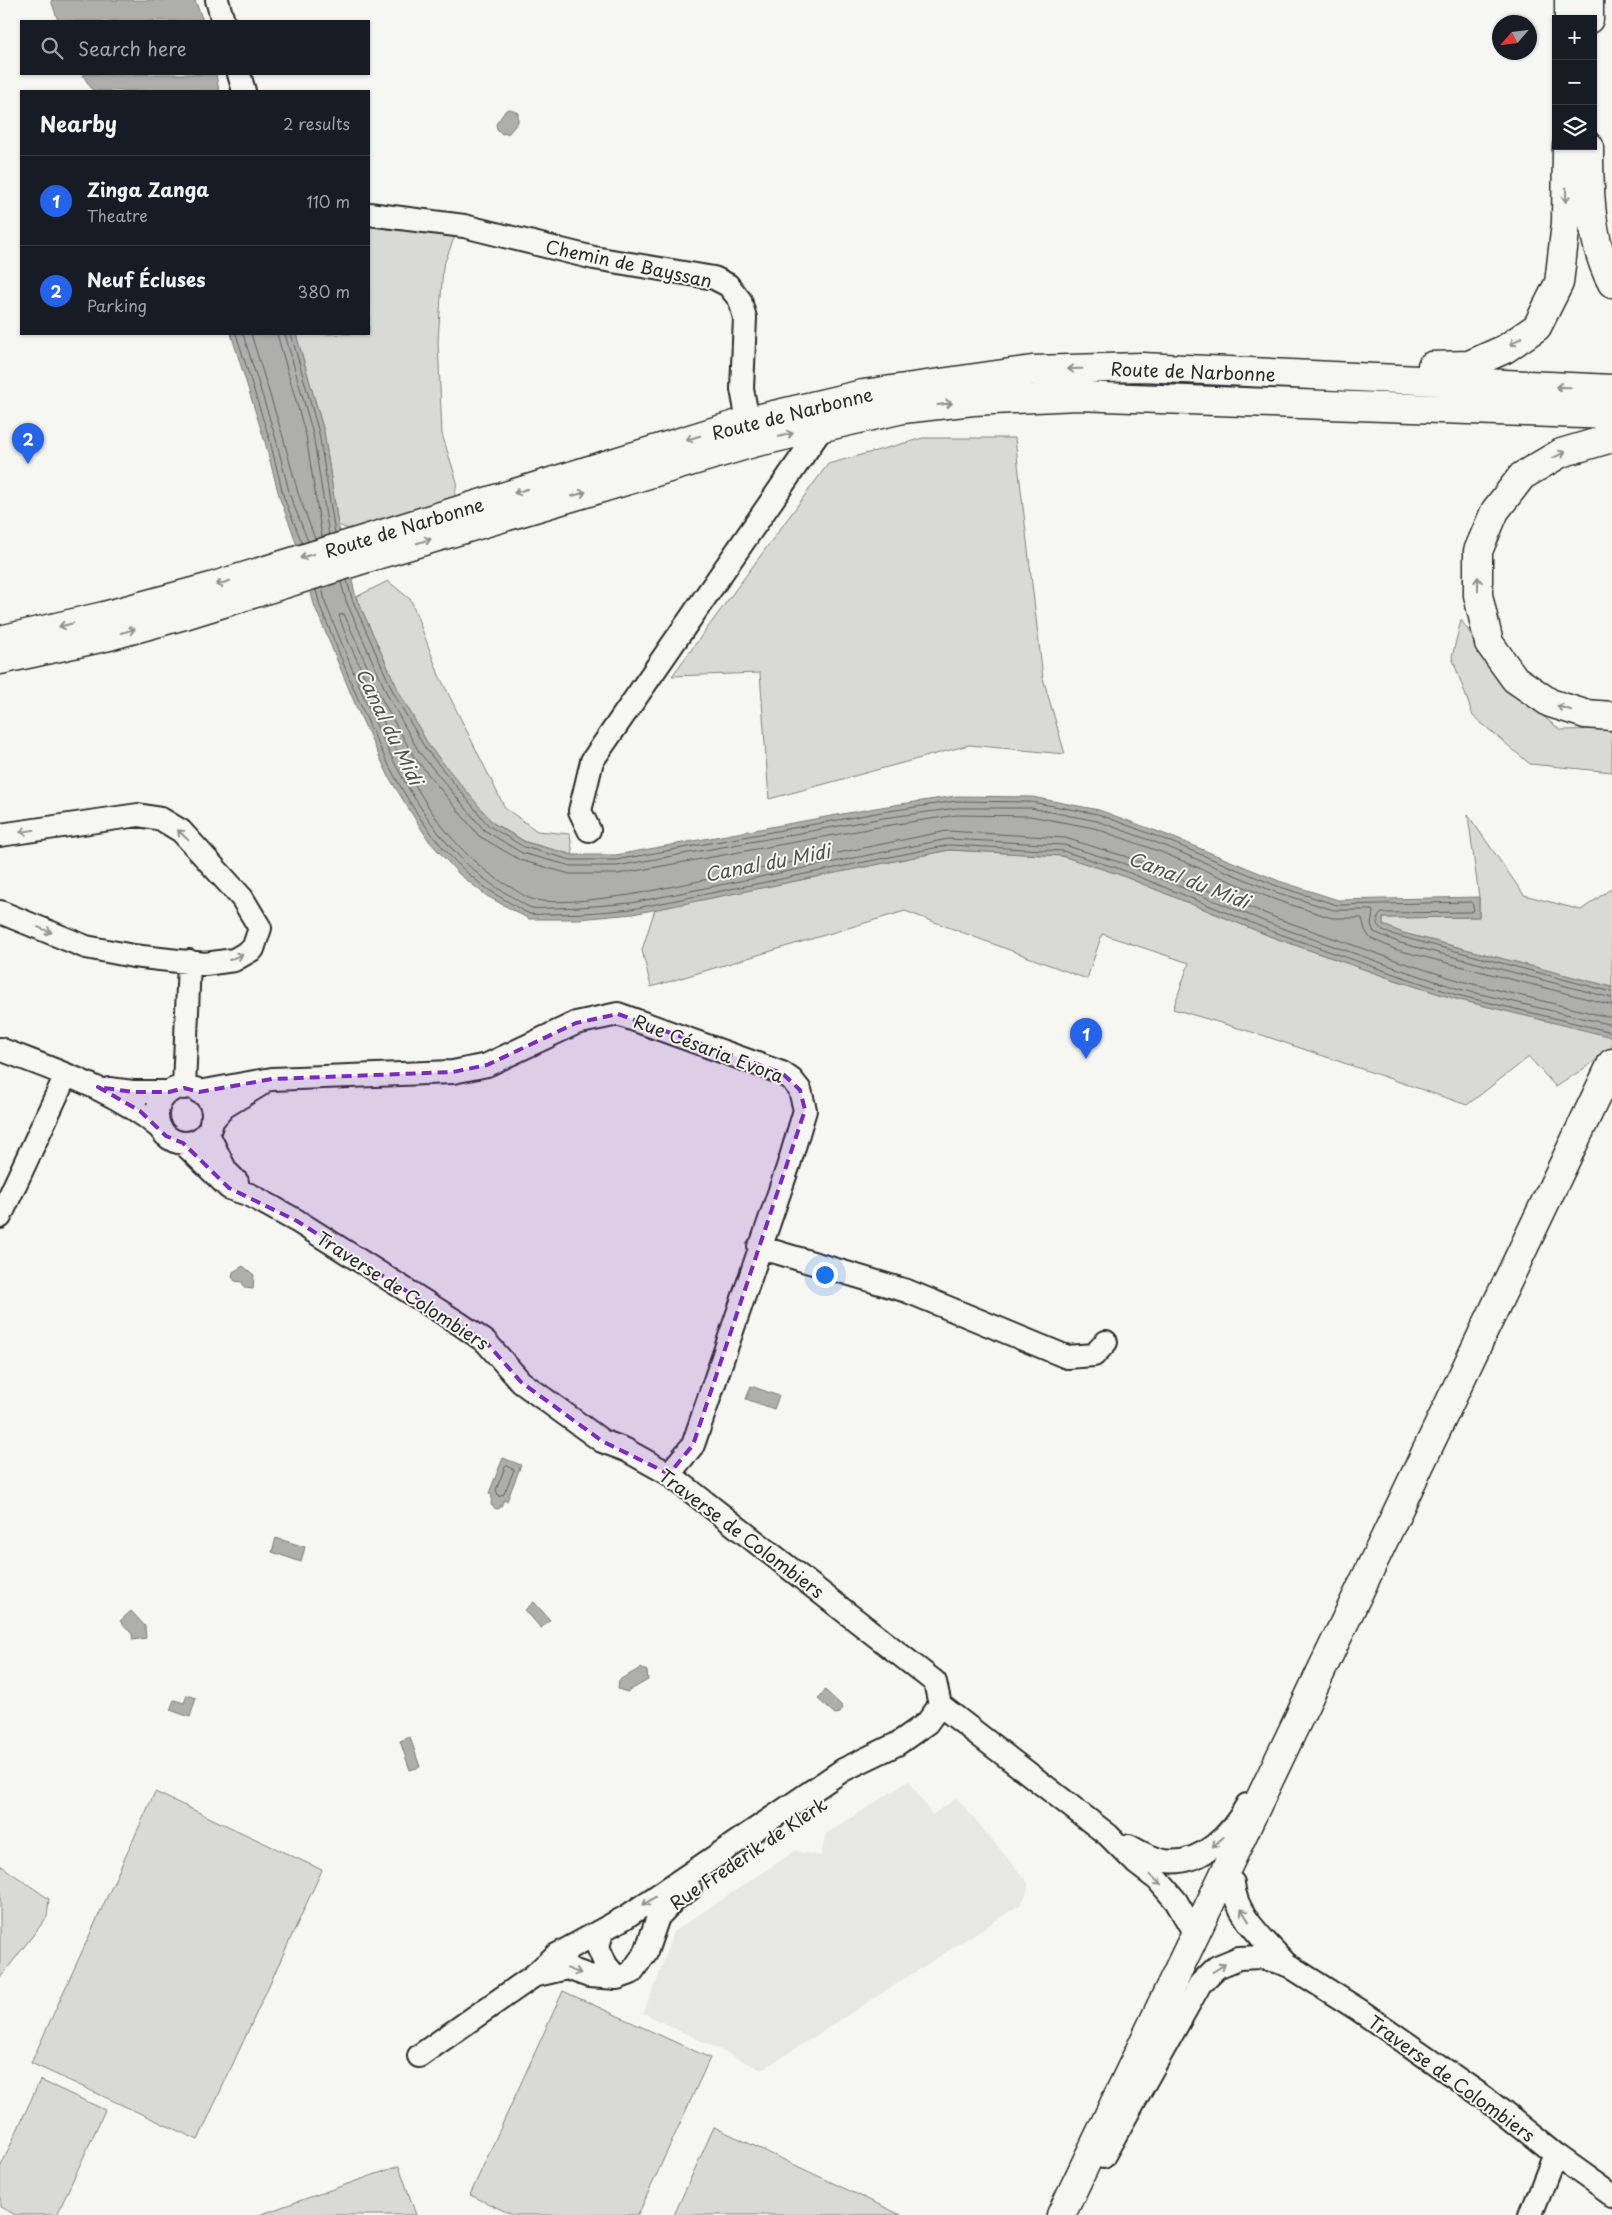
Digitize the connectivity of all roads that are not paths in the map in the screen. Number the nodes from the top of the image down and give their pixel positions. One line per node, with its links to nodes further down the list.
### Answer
1 (217, 0): 6 (street)
2 (1569, 0): 4 (main road)
3 (1590, 0): 5 (main road)
4 (1569, 15)
5 (1590, 15)
6 (223, 20)
7 (239, 75): 8 (street)
8 (244, 90)
9 (1567, 150): 13 (main road, one-way to 13)
10 (1590, 150): 12 (main road)
11 (370, 214): 18 (street, Chemin de Bayssan)
12 (1612, 284)
13 (1242, 372): 14 (main road, Route de Narbonne, one-way to 13); 15 (main road, Route de Narbonne, one-way to 15)
14 (1612, 389)
15 (864, 394): 17 (street); 18 (main road, Route de Narbonne)
16 (1612, 415): 17 (main road, Route de Narbonne, one-way to 16)
17 (824, 425): 18 (main road, Route de Narbonne, one-way to 17); 24 (street)
18 (750, 432): 20 (main road, Route de Narbonne)
19 (1612, 438): 23 (main road, one-way to 19)
20 (273, 577): 21 (main road, Route de Narbonne, one-way to 21); 22 (main road, Route de Narbonne, one-way to 20)
21 (0, 640)
22 (0, 660)
23 (1612, 716)
24 (589, 830)
25 (0, 835): 27 (street, one-way to 25)
26 (0, 912): 27 (street, one-way to 27)
27 (189, 961): 33 (street)
28 (0, 1049): 29 (street)
29 (66, 1075): 32 (street); 38 (street)
30 (1610, 1077): 42 (main road); 46 (main road)
31 (272, 1079): 33 (street, Rue Césaria Evora); 34 (street); 39 (street, Rue Césaria Evora)
32 (98, 1088): 33 (street, Rue Césaria Evora); 35 (street)
33 (184, 1091): 34 (street); 35 (street)
34 (209, 1127): 36 (street); 37 (street, Traverse de Colombiers)
35 (160, 1128): 36 (street)
36 (183, 1143): 37 (street, Traverse de Colombiers)
37 (250, 1195): 41 (street, Traverse de Colombiers)
38 (0, 1216)
39 (759, 1247): 40 (street); 41 (street, Rue Césaria Evora)
40 (1106, 1342)
41 (669, 1474): 43 (street, Traverse de Colombiers)
42 (1331, 1650): 45 (street, one-way to 45); 48 (main road)
43 (940, 1705): 44 (street, Rue Frederik de Klerk); 45 (street)
44 (897, 1744): 47 (street, Rue Frederik de Klerk, one-way to 47); 51 (street, Rue Frederik de Klerk)
45 (1108, 1834): 48 (street, one-way to 48)
46 (1233, 1883): 49 (street, Traverse de Colombiers, one-way to 46); 54 (main road)
47 (602, 1932): 50 (street, Rue Frederik de Klerk); 51 (street)
48 (1193, 1936): 56 (main road)
49 (1288, 1966): 53 (street, Traverse de Colombiers); 54 (street, Traverse de Colombiers, one-way to 49)
50 (532, 1976): 51 (street, Rue Frederik de Klerk, one-way to 51); 52 (street, Rue Frederik de Klerk)
51 (617, 1978)
52 (419, 2056)
53 (1555, 2154): 55 (street, Traverse de Colombiers); 58 (street)
54 (1103, 2157): 57 (main road)
55 (1612, 2194)
56 (1061, 2215)
57 (1075, 2215)
58 (1531, 2215)

